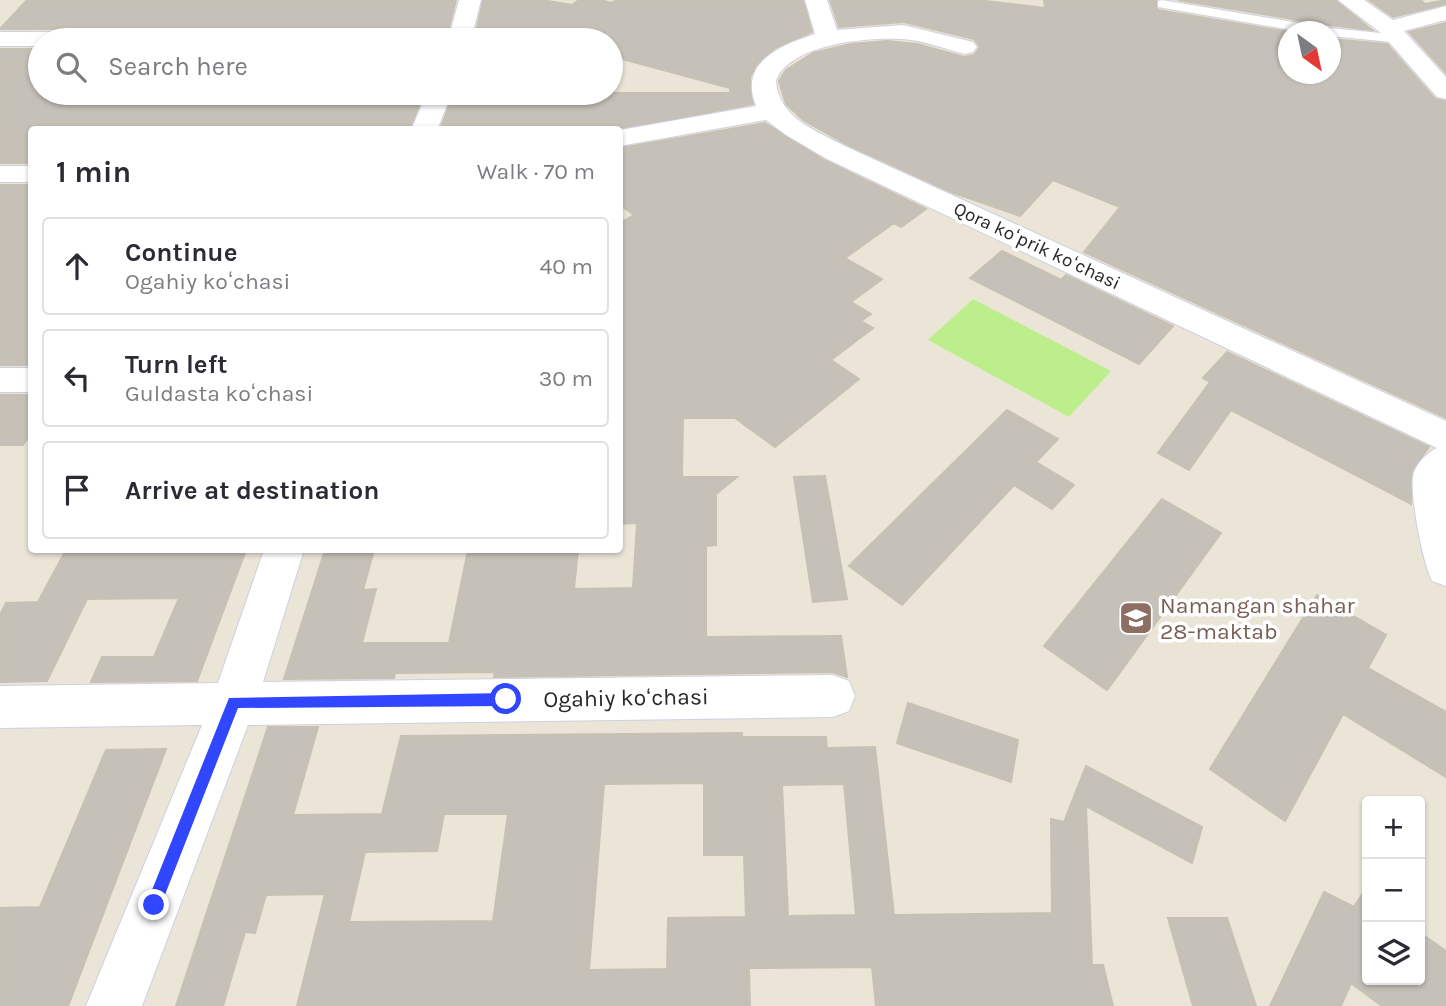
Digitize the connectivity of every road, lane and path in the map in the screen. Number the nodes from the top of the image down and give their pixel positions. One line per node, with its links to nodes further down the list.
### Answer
1 (470, 0): 7 (street)
2 (816, 0): 10 (street)
3 (1349, 0): 9 (street)
4 (1162, 4): 6 (lane)
5 (1446, 13): 9 (street)
6 (1278, 23)
7 (463, 28)
8 (1341, 32): 9 (lane)
9 (1395, 34): 14 (street)
10 (828, 38): 13 (street); 16 (street)
11 (0, 39): 12 (street)
12 (28, 39)
13 (965, 47)
14 (1446, 92)
15 (434, 105): 17 (street)
16 (771, 111): 18 (street); 23 (street, Qora koʻprik koʻchasi)
17 (426, 126)
18 (623, 137)
19 (0, 174): 20 (street)
20 (28, 174)
21 (0, 380): 22 (street)
22 (28, 380)
23 (1446, 437)
24 (1446, 459): 26 (street)
25 (283, 553): 28 (street)
26 (1446, 569)
27 (833, 696): 28 (street, Ogahiy koʻchasi)
28 (233, 702): 29 (street, Ogahiy koʻchasi); 30 (street)
29 (0, 707)
30 (114, 1006)

